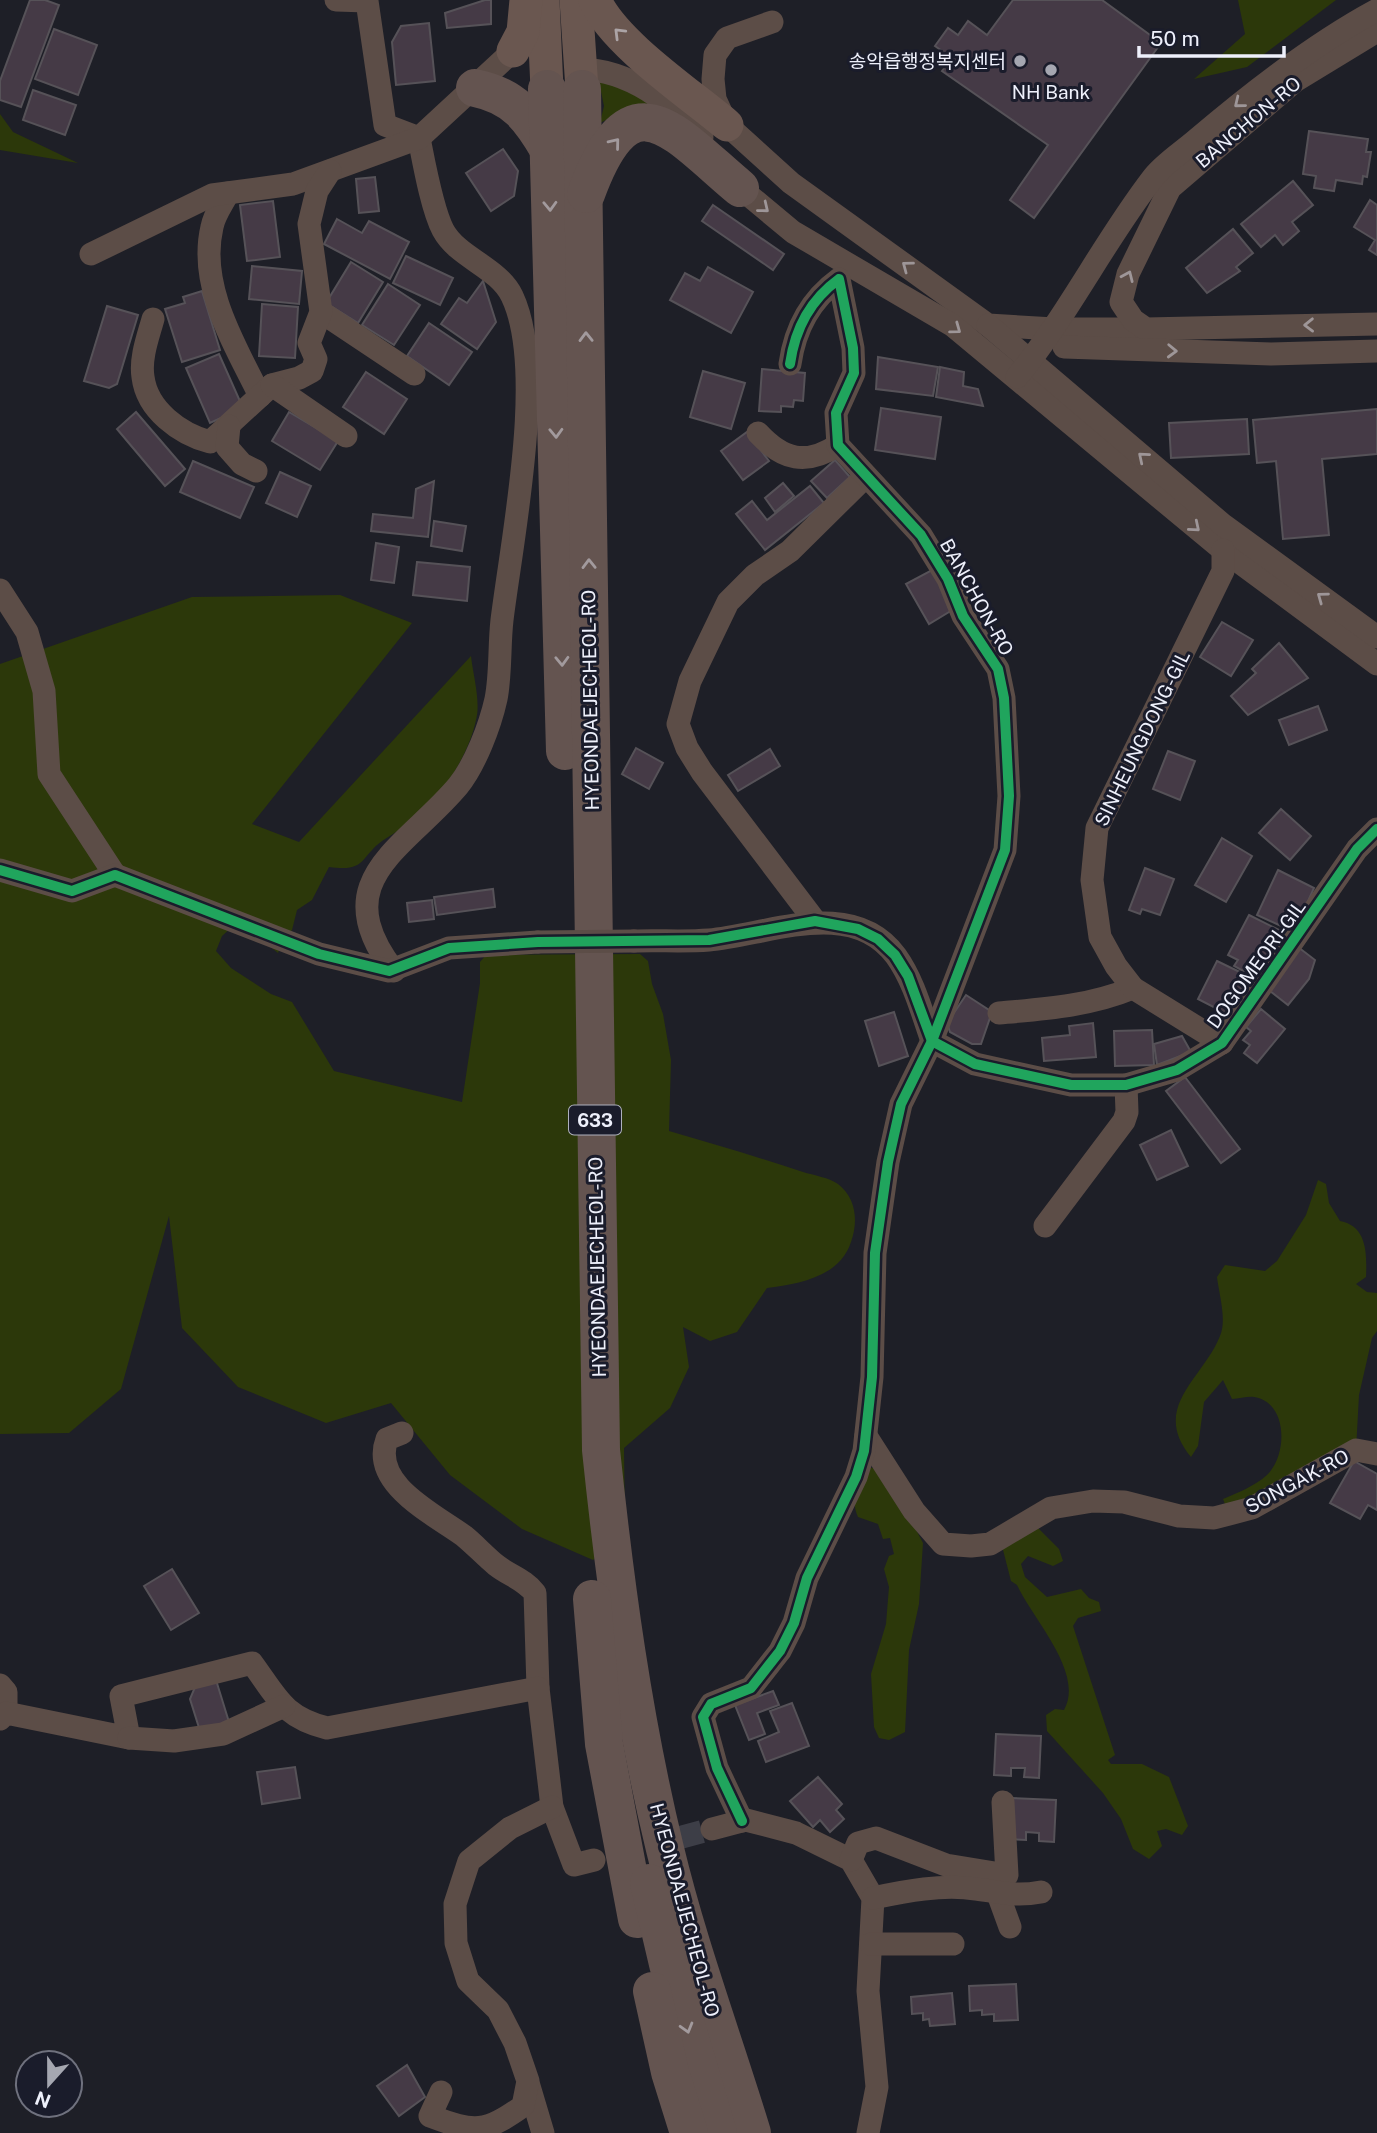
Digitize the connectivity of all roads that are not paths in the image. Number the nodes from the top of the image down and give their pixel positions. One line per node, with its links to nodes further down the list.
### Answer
1 (336, 0): 12 (street)
2 (526, 0): 9 (main road)
3 (543, 0): 9 (main road, 633)
4 (576, 0): 9 (main road, 633)
5 (595, 0): 11 (main road, one-way to 5)
6 (1377, 10): 15 (street, BANCHON-RO, one-way to 15)
7 (772, 22): 11 (street)
8 (1377, 31): 15 (street, BANCHON-RO)
9 (556, 67): 10 (street); 13 (highway, HYEONDAEJECHEOL-RO / 633); 16 (street); 18 (highway, HYEONDAEJECHEOL-RO / 633); 19 (street)
10 (475, 88): 12 (street); 13 (highway)
11 (727, 125): 19 (street)
12 (419, 138): 14 (street); 46 (street)
13 (549, 150): 57 (highway, HYEONDAEJECHEOL-RO / 633, one-way to 57)
14 (330, 171): 17 (street); 21 (street)
15 (1162, 182): 25 (street, BANCHON-RO, one-way to 15); 26 (street, BANCHON-RO)
16 (740, 188): 18 (highway, one-way to 16); 30 (street, one-way to 30)
17 (228, 193): 20 (street); 31 (street)
18 (583, 202): 56 (highway, HYEONDAEJECHEOL-RO / 633, one-way to 18)
19 (874, 244): 24 (street, one-way to 19)
20 (91, 254)
21 (321, 312): 29 (street); 31 (street)
22 (153, 319): 32 (street)
23 (1377, 324): 25 (street, one-way to 25)
24 (988, 325): 26 (street); 30 (street)
25 (1146, 329): 26 (street)
26 (1064, 335): 27 (street, one-way to 27); 30 (street, BANCHON-RO)
27 (1377, 351)
28 (790, 364): 35 (street)
29 (414, 374)
30 (1035, 382): 38 (street, one-way to 38); 40 (street, one-way to 30)
31 (266, 391): 32 (street); 34 (street)
32 (229, 426): 36 (street)
33 (758, 433): 35 (street)
34 (346, 436)
35 (838, 445): 37 (street, BANCHON-RO)
36 (256, 471)
37 (865, 477): 45 (street); 49 (street, BANCHON-RO)
38 (1223, 550): 41 (street); 47 (street, SINHEUNGDONG-GIL)
39 (0, 590): 44 (street)
40 (1377, 637)
41 (1377, 664)
42 (1377, 829): 50 (street, DOGOMEORI-GIL)
43 (0, 870): 44 (street)
44 (115, 875): 46 (street)
45 (815, 921): 46 (street, bridge); 49 (street)
46 (394, 971)
47 (1133, 988): 48 (street); 50 (street, SINHEUNGDONG-GIL)
48 (999, 1013)
49 (932, 1041): 51 (street, DOGOMEORI-GIL); 54 (street)
50 (1222, 1042): 51 (street, DOGOMEORI-GIL)
51 (1126, 1086): 52 (street)
52 (1045, 1226)
53 (402, 1433): 59 (street)
54 (866, 1436): 55 (street, SONGAK-RO); 65 (street)
55 (1377, 1454)
56 (612, 1554): 80 (highway, HYEONDAEJECHEOL-RO / 633); 81 (highway)
57 (592, 1599): 78 (highway); 79 (highway, HYEONDAEJECHEOL-RO / 633, one-way to 79)
58 (0, 1685): 61 (street)
59 (538, 1688): 60 (street); 64 (street)
60 (284, 1706): 62 (street); 62 (street)
61 (3, 1716): 62 (street)
62 (129, 1738)
63 (1003, 1802): 68 (street)
64 (552, 1807): 67 (street); 75 (street)
65 (742, 1821): 66 (street); 68 (street)
66 (712, 1829)
67 (594, 1860)
68 (851, 1860): 71 (street)
69 (1041, 1892): 70 (street)
70 (998, 1894): 71 (street); 72 (street)
71 (873, 1898): 73 (street)
72 (1010, 1927)
73 (871, 1944): 74 (street); 82 (street)
74 (953, 1944)
75 (528, 2081): 76 (street); 77 (street)
76 (441, 2092)
77 (543, 2133)
78 (689, 2133)
79 (718, 2133)
80 (752, 2133)
81 (775, 2133)
82 (868, 2133)

